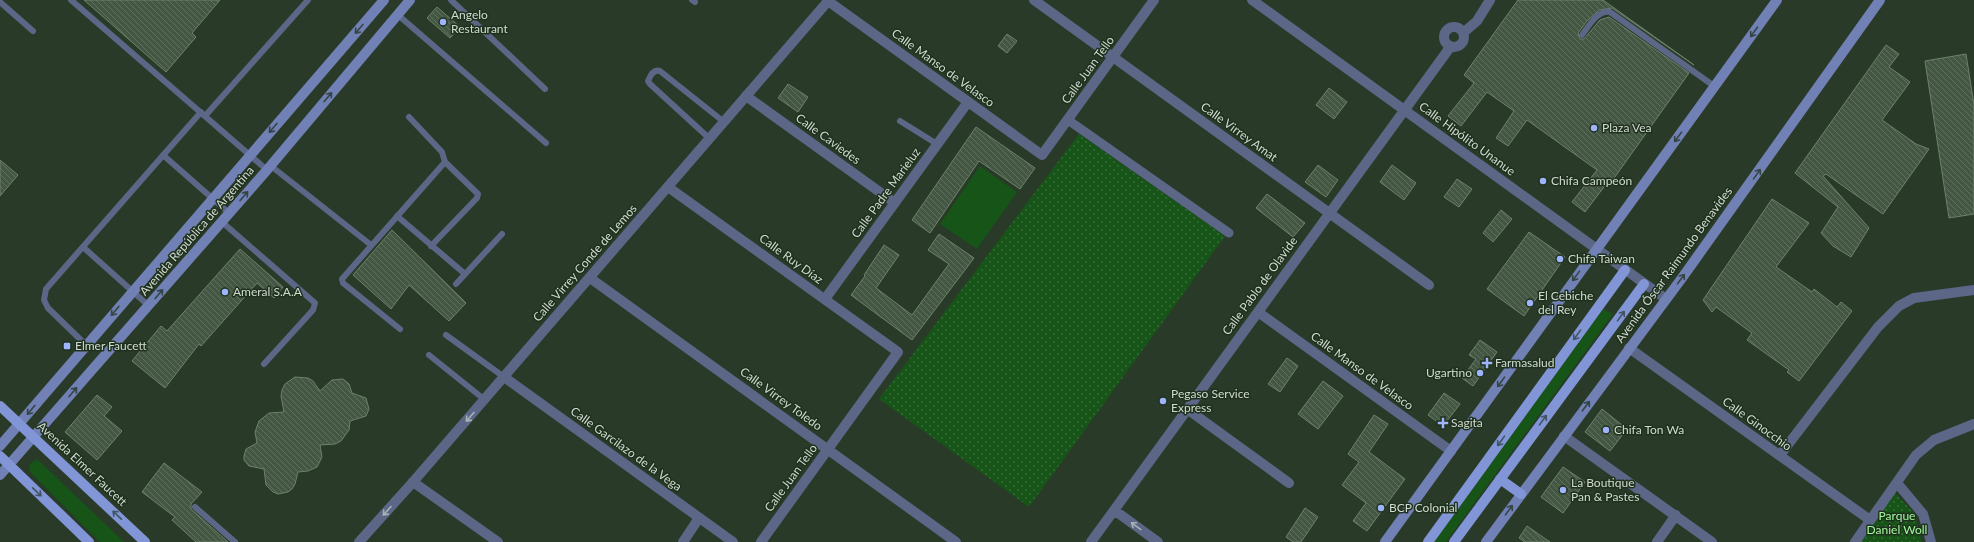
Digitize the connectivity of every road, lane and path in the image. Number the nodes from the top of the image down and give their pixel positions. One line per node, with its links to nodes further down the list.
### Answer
1 (71, 0): 25 (lane)
2 (308, 0): 25 (lane)
3 (384, 0): 34 (main road, Avenida República de Argentina, one-way to 34)
4 (410, 0): 14 (main road, Avenida República de Argentina)
5 (451, 0): 21 (lane)
6 (828, 0): 22 (street, Calle Virrey Conde de Lemos); 23 (street, Calle Manso de Velasco)
7 (1034, 0): 19 (street, Calle Virrey Amat)
8 (1154, 0): 19 (street, Calle Juan Tello)
9 (1252, 0): 24 (street, Calle Hipólito Unanue)
10 (1490, 0): 16 (street, Calle Pablo de Olavide)
11 (1777, 0): 20 (main road, one-way to 20)
12 (1880, 0): 59 (main road, Avenida Óscar Raimundo Benavides, one-way to 12)
13 (0, 2): 15 (lane)
14 (398, 15): 31 (lane); 37 (main road, Avenida República de Argentina, one-way to 14)
15 (33, 31)
16 (1463, 33): 18 (street, Calle Pablo de Olavide); 18 (street)
17 (1582, 35): 20 (lane)
18 (1451, 46): 24 (street, Calle Pablo de Olavide)
19 (1113, 57): 27 (street, Calle Juan Tello); 42 (street, Calle Virrey Amat)
20 (1714, 86): 50 (main road, one-way to 50)
21 (545, 89)
22 (746, 96): 29 (street, Calle Virrey Conde de Lemos); 40 (street, Calle Caviedes)
23 (968, 102): 32 (street, Calle Padre Marieluz); 35 (street, Calle Manso de Velasco)
24 (1404, 110): 42 (street, Calle Pablo de Olavide); 50 (street, Calle Hipólito Unanue)
25 (203, 114): 33 (lane); 34 (lane)
26 (409, 117): 36 (lane)
27 (1068, 120): 35 (street, Calle Juan Tello); 45 (street)
28 (900, 121): 32 (lane)
29 (724, 122): 30 (street, Calle Virrey Conde de Lemos); 30 (lane)
30 (710, 138): 38 (street, Calle Virrey Conde de Lemos)
31 (546, 143)
32 (937, 144): 40 (street, Calle Padre Marieluz)
33 (163, 155): 39 (lane); 49 (lane)
34 (250, 155): 37 (lane); 39 (main road, Avenida República de Argentina)
35 (1042, 155)
36 (445, 162): 43 (lane); 48 (lane)
37 (269, 168): 41 (main road, Avenida República de Argentina, one-way to 37); 47 (lane)
38 (668, 187): 53 (street, Calle Virrey Conde de Lemos); 60 (street, Calle Ruy Díaz)
39 (212, 198): 41 (lane); 58 (main road, Avenida República de Argentina)
40 (895, 203): 60 (street, Calle Padre Marieluz)
41 (230, 213): 44 (main road, Avenida República de Argentina)
42 (1329, 213): 56 (street, Calle Virrey Amat); 62 (street, Calle Pablo de Olavide)
43 (397, 216): 47 (lane); 48 (lane)
44 (222, 222): 61 (main road, Avenida República de Argentina, one-way to 44); 69 (lane)
45 (1229, 233)
46 (502, 234): 52 (lane)
47 (371, 245): 63 (lane)
48 (431, 246): 52 (lane)
49 (83, 247): 58 (lane); 65 (lane)
50 (1596, 249): 51 (street, Calle Hipólito Unanue); 80 (main road, one-way to 80)
51 (1625, 270): 55 (street, Calle Hipólito Unanue); 107 (main road, one-way to 107)
52 (465, 274): 54 (lane)
53 (590, 278): 70 (street, Calle Virrey Conde de Lemos); 79 (street, Calle Virrey Toledo)
54 (456, 284)
55 (1644, 284): 59 (street, Calle Hipólito Unanue); 85 (main road, Avenida Óscar Raimundo Benavides, one-way to 55)
56 (1429, 285)
57 (1974, 290): 82 (street)
58 (132, 291): 61 (lane); 65 (main road, Avenida República de Argentina, one-way to 65)
59 (1666, 299): 66 (main road, Avenida Óscar Raimundo Benavides)
60 (825, 300): 67 (street, Calle Ruy Díaz)
61 (148, 306): 77 (main road, Avenida República de Argentina, one-way to 61)
62 (1258, 312): 73 (street, Calle Pablo de Olavide); 80 (street, Calle Manso de Velasco)
63 (400, 329)
64 (446, 335): 70 (lane)
65 (86, 345): 74 (main road, Avenida República de Argentina, one-way to 74)
66 (1629, 348): 76 (main road, Avenida Óscar Raimundo Benavides, one-way to 66); 82 (street, Calle Ginocchio)
67 (898, 352): 79 (street, Calle Juan Tello)
68 (429, 356): 71 (lane)
69 (264, 364)
70 (504, 377): 71 (street, Calle Virrey Conde de Lemos); 93 (street, Calle Garcilazo de la Vega)
71 (485, 400): 86 (street, Calle Virrey Conde de Lemos, one-way to 86)
72 (0, 406): 74 (main road, Avenida Elmer Faucett)
73 (1187, 410): 87 (street); 91 (street, Calle Pablo de Olavide)
74 (19, 424): 77 (main road, Avenida Elmer Faucett); 78 (main road, Avenida República de Argentina)
75 (1974, 424): 88 (street)
76 (1564, 436): 89 (main road, Avenida Óscar Raimundo Benavides); 92 (street)
77 (34, 437): 83 (main road, Avenida República de Argentina); 96 (main road, Avenida Elmer Faucett, one-way to 77)
78 (0, 446)
79 (828, 449): 102 (street, Calle Juan Tello); 103 (street, Calle Virrey Toledo)
80 (1451, 451): 106 (main road)
81 (0, 456): 83 (main road)
82 (1780, 456): 94 (street, Calle Ginocchio)
83 (9, 465): 84 (main road, Avenida República de Argentina); 95 (main road, one-way to 95)
84 (0, 475)
85 (1500, 479): 89 (main road); 108 (main road, Avenida Óscar Raimundo Benavides)
86 (414, 482): 98 (street, Calle Virrey Conde de Lemos, one-way to 98); 99 (street)
87 (1289, 483)
88 (1897, 483): 94 (street); 113 (street)
89 (1521, 494): 109 (main road, Avenida Óscar Raimundo Benavides, one-way to 89)
90 (195, 507): 97 (lane)
91 (1114, 510): 104 (street, Calle Pablo de Olavide); 105 (street, one-way to 91)
92 (1676, 515): 110 (street); 111 (street)
93 (700, 518): 100 (street); 101 (street, Calle Garcilazo de la Vega)
94 (1870, 520): 112 (street)
95 (89, 542)
96 (145, 542)
97 (235, 542)
98 (359, 542)
99 (498, 542)
100 (683, 542)
101 (733, 542)
102 (760, 542)
103 (956, 542)
104 (1091, 542)
105 (1158, 542)
106 (1386, 542)
107 (1428, 542)
108 (1454, 542)
109 (1486, 542)
110 (1657, 542)
111 (1712, 542)
112 (1855, 542)
113 (1931, 542)

